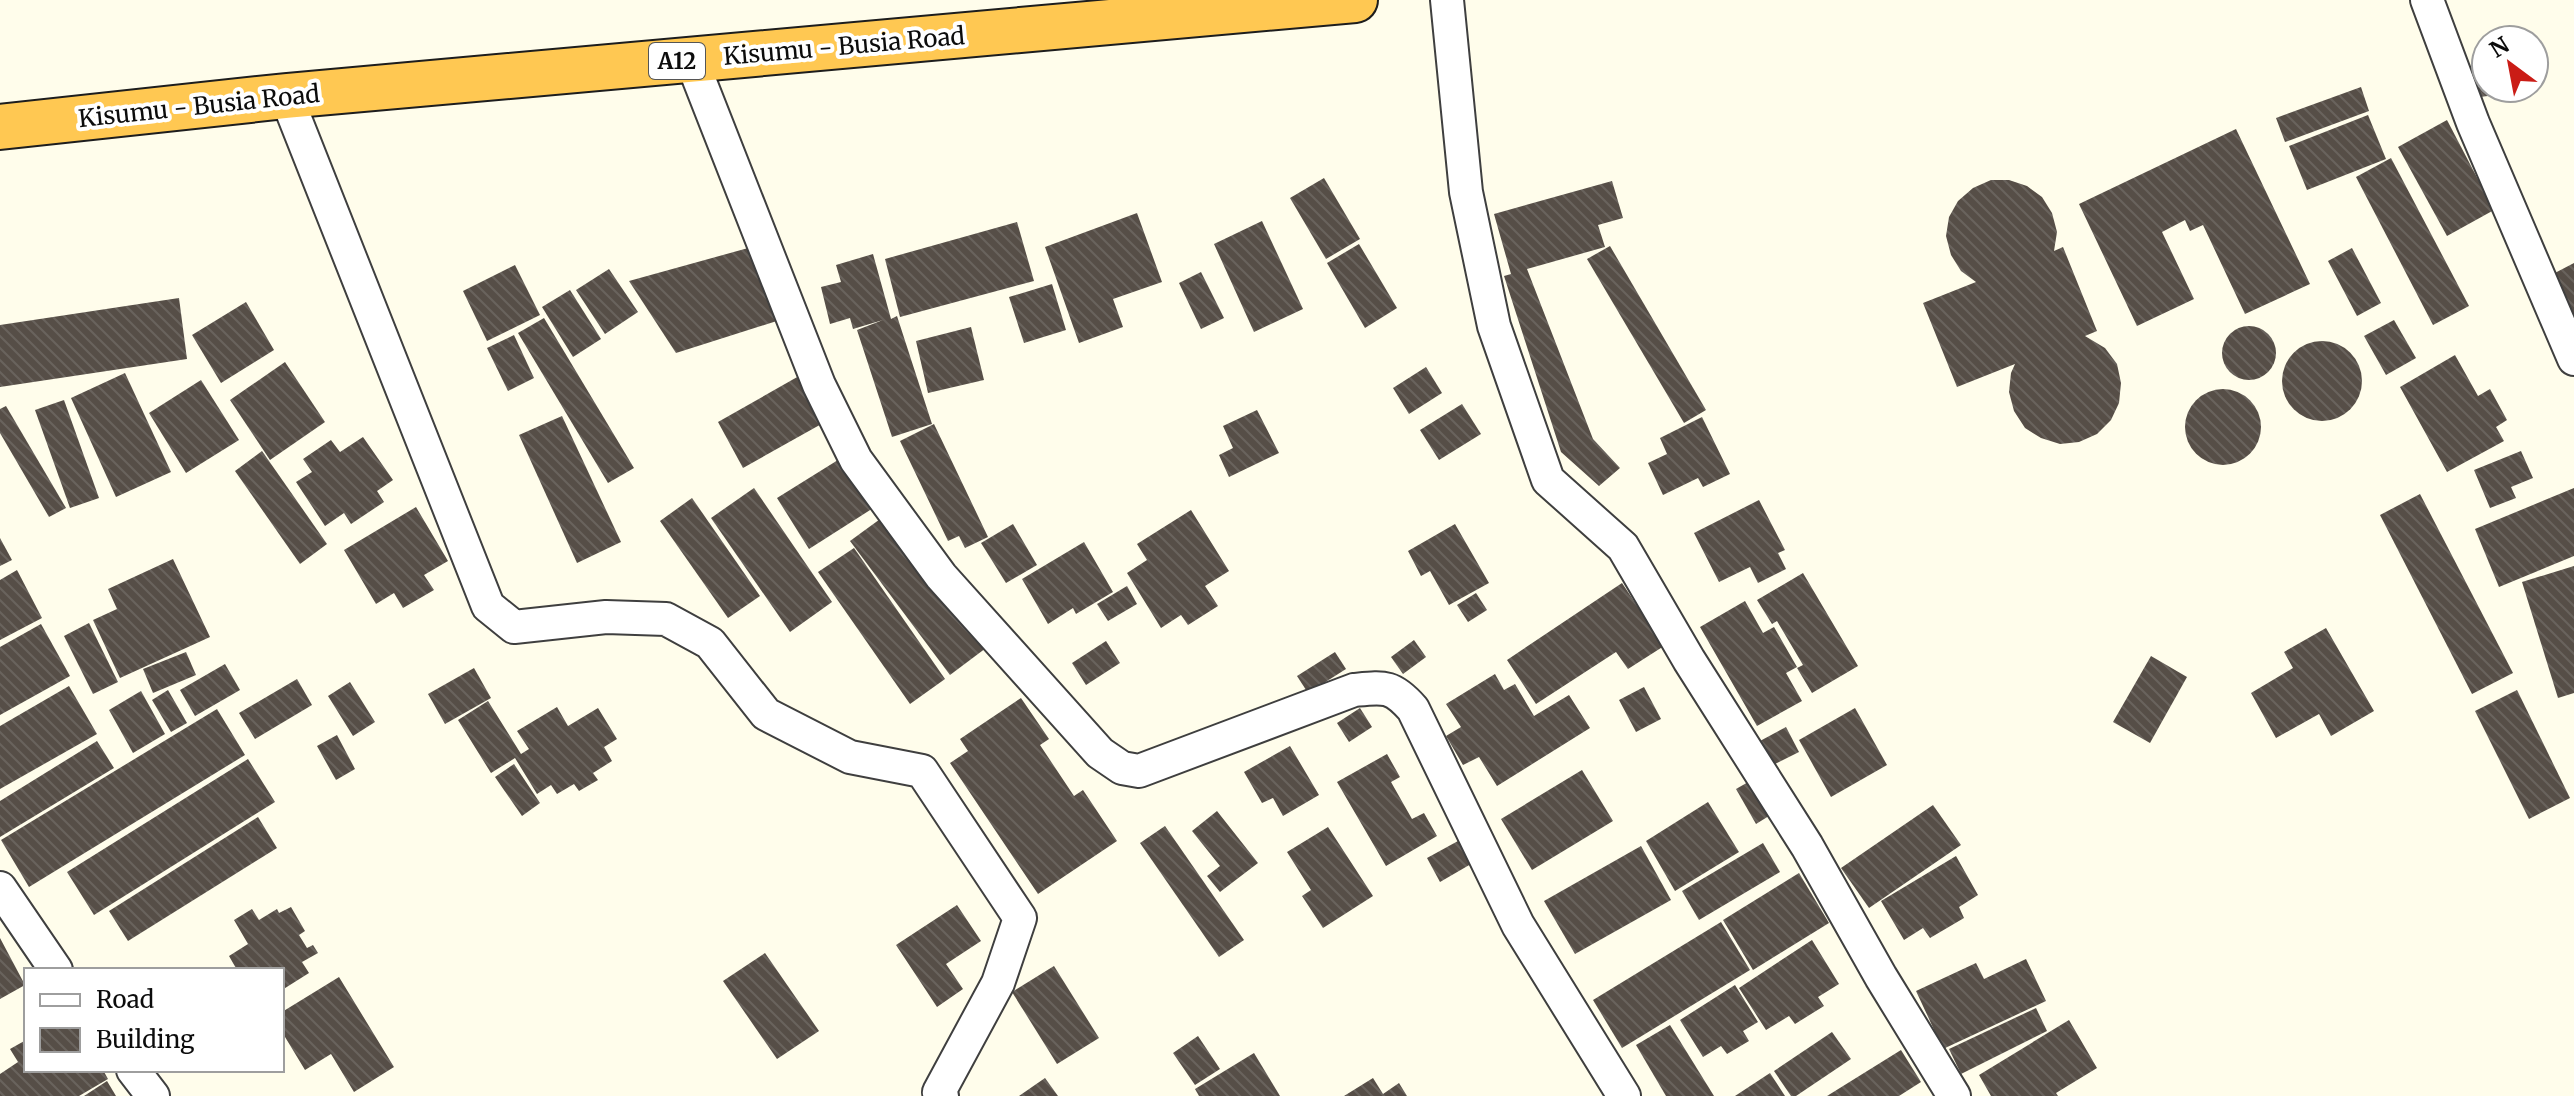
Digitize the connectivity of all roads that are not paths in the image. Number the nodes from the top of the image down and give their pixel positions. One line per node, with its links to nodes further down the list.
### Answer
1 (1355, 0): 4 (highway, Kisumu - Busia Road / A12)
2 (1447, 0): 14 (street)
3 (2427, 0): 7 (street)
4 (691, 59): 5 (highway, Kisumu - Busia Road / A12); 13 (street)
5 (286, 96): 6 (highway, Kisumu - Busia Road / A12); 12 (street)
6 (0, 127)
7 (2574, 359)
8 (0, 888): 9 (street)
9 (55, 968)
10 (135, 1072): 11 (street)
11 (153, 1096)
12 (942, 1096)
13 (1624, 1096)
14 (1954, 1096)

